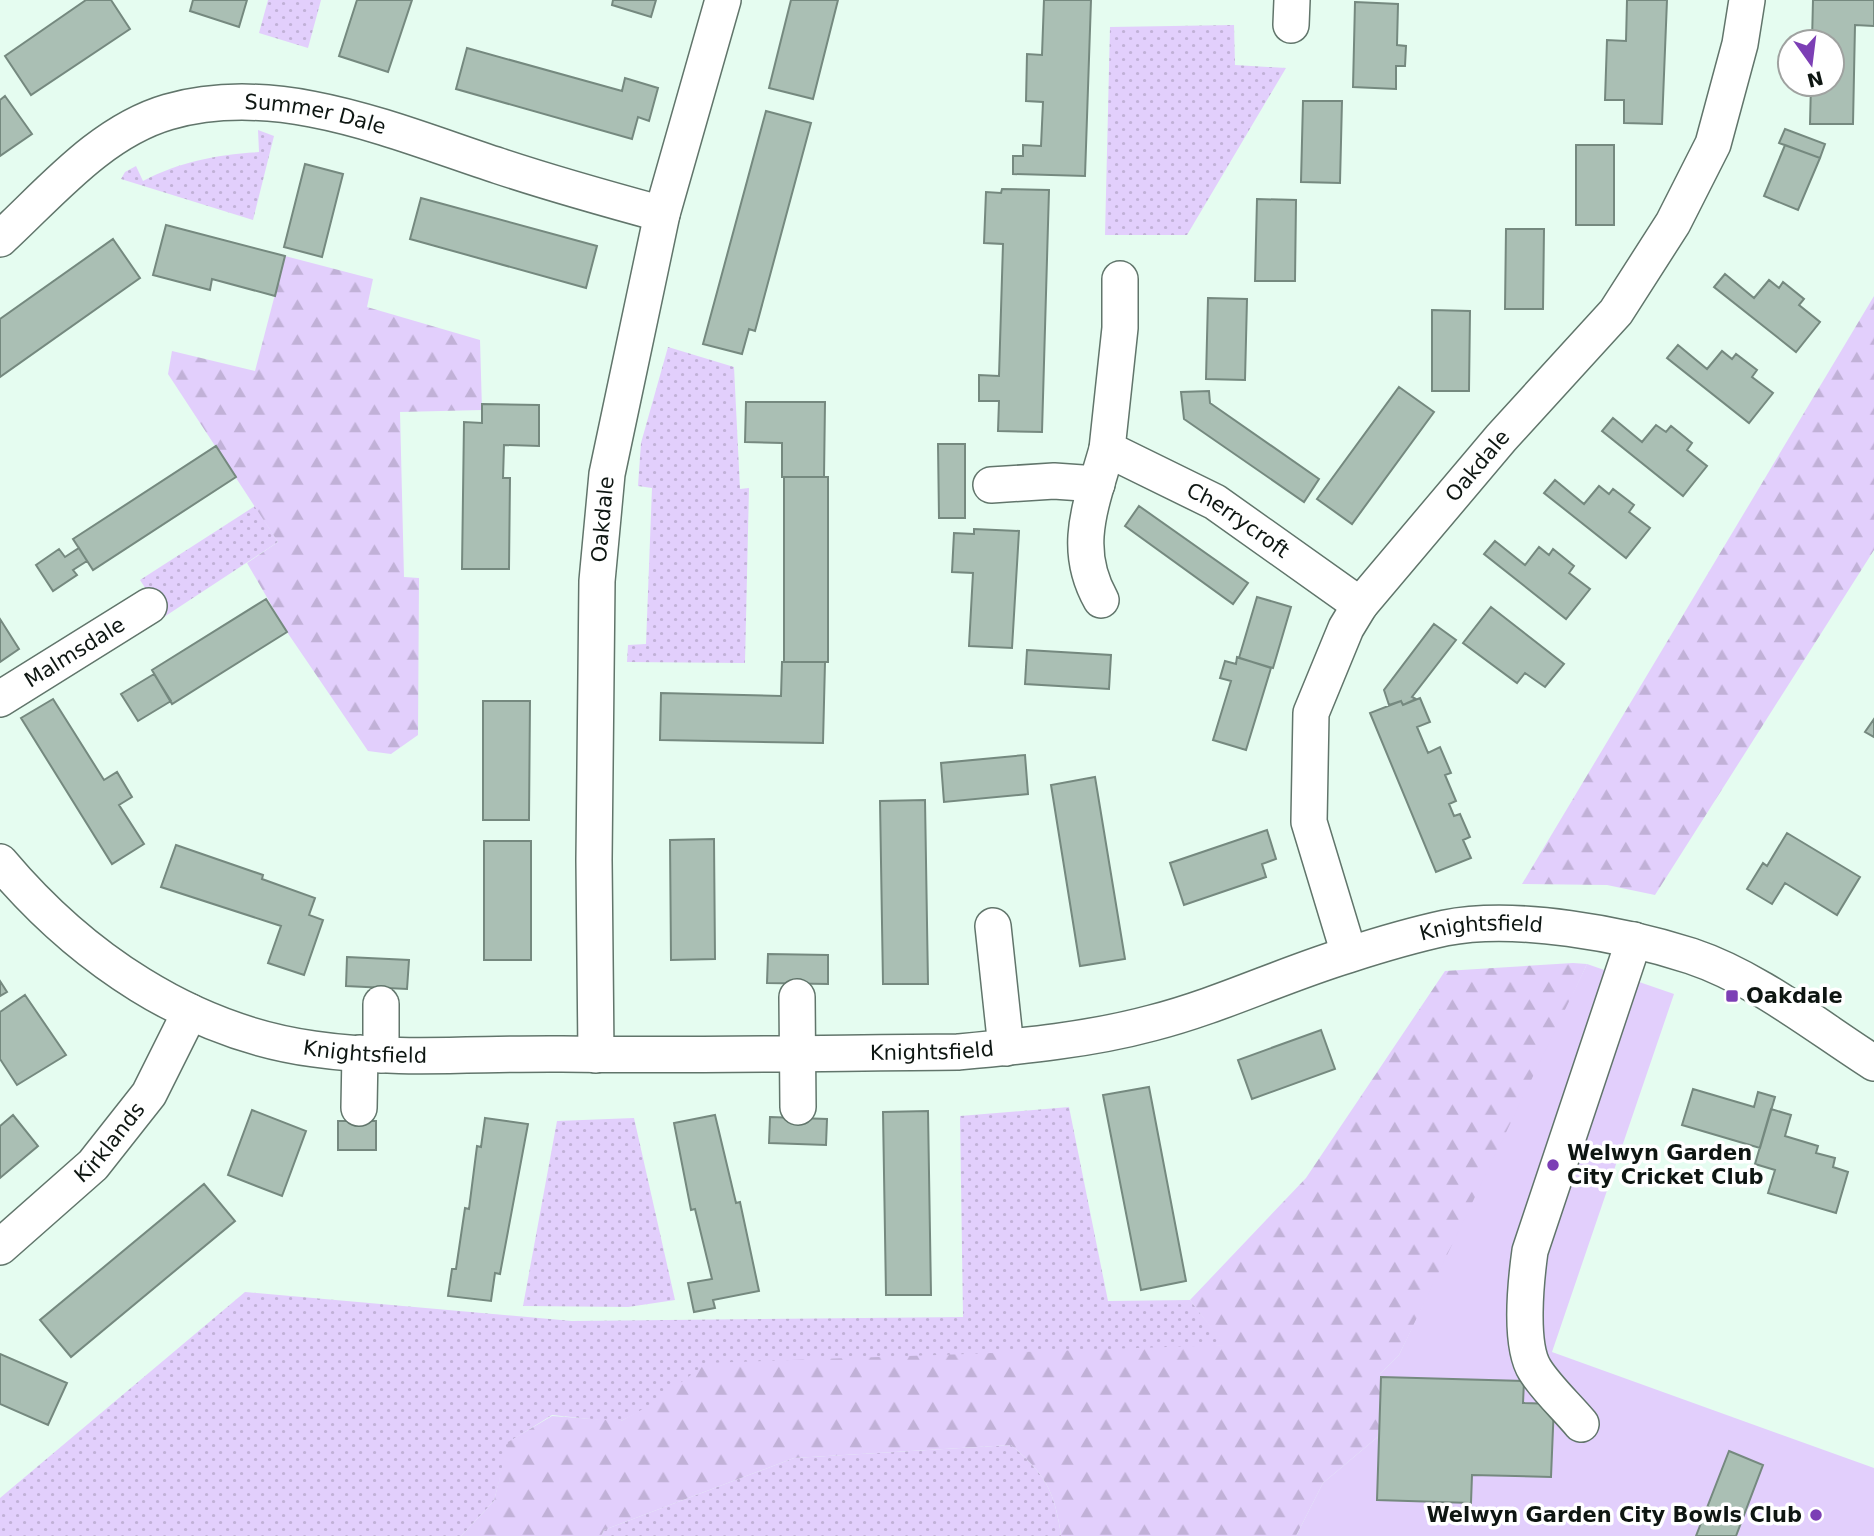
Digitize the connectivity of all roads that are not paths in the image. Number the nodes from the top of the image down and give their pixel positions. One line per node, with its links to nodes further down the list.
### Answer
1 (723, 0): 3 (street, Oakdale)
2 (1747, 0): 10 (street, Oakdale)
3 (662, 214): 4 (street, Summer Dale); 23 (street, Oakdale)
4 (0, 239)
5 (1120, 279): 6 (street)
6 (1107, 449): 7 (street); 10 (street, Cherrycroft)
7 (1097, 484): 8 (street); 9 (street)
8 (991, 485)
9 (1101, 600)
10 (1360, 605): 16 (street, Oakdale)
11 (149, 606): 12 (street, Malmsdale)
12 (0, 699)
13 (0, 862): 19 (street, Knightsfield)
14 (993, 926): 20 (street)
15 (1634, 940): 16 (street, Knightsfield); 24 (street, Knightsfield); 28 (street)
16 (1349, 954): 20 (street, Knightsfield)
17 (797, 997): 21 (street)
18 (381, 1004): 22 (street)
19 (190, 1012): 22 (street, Knightsfield); 27 (street, Kirklands)
20 (1006, 1048): 21 (street, Knightsfield)
21 (797, 1053): 23 (street, Knightsfield); 25 (street)
22 (370, 1054): 23 (street, Knightsfield); 26 (street)
23 (596, 1055)
24 (1874, 1063)
25 (798, 1107)
26 (359, 1108)
27 (0, 1247)
28 (1581, 1424)

